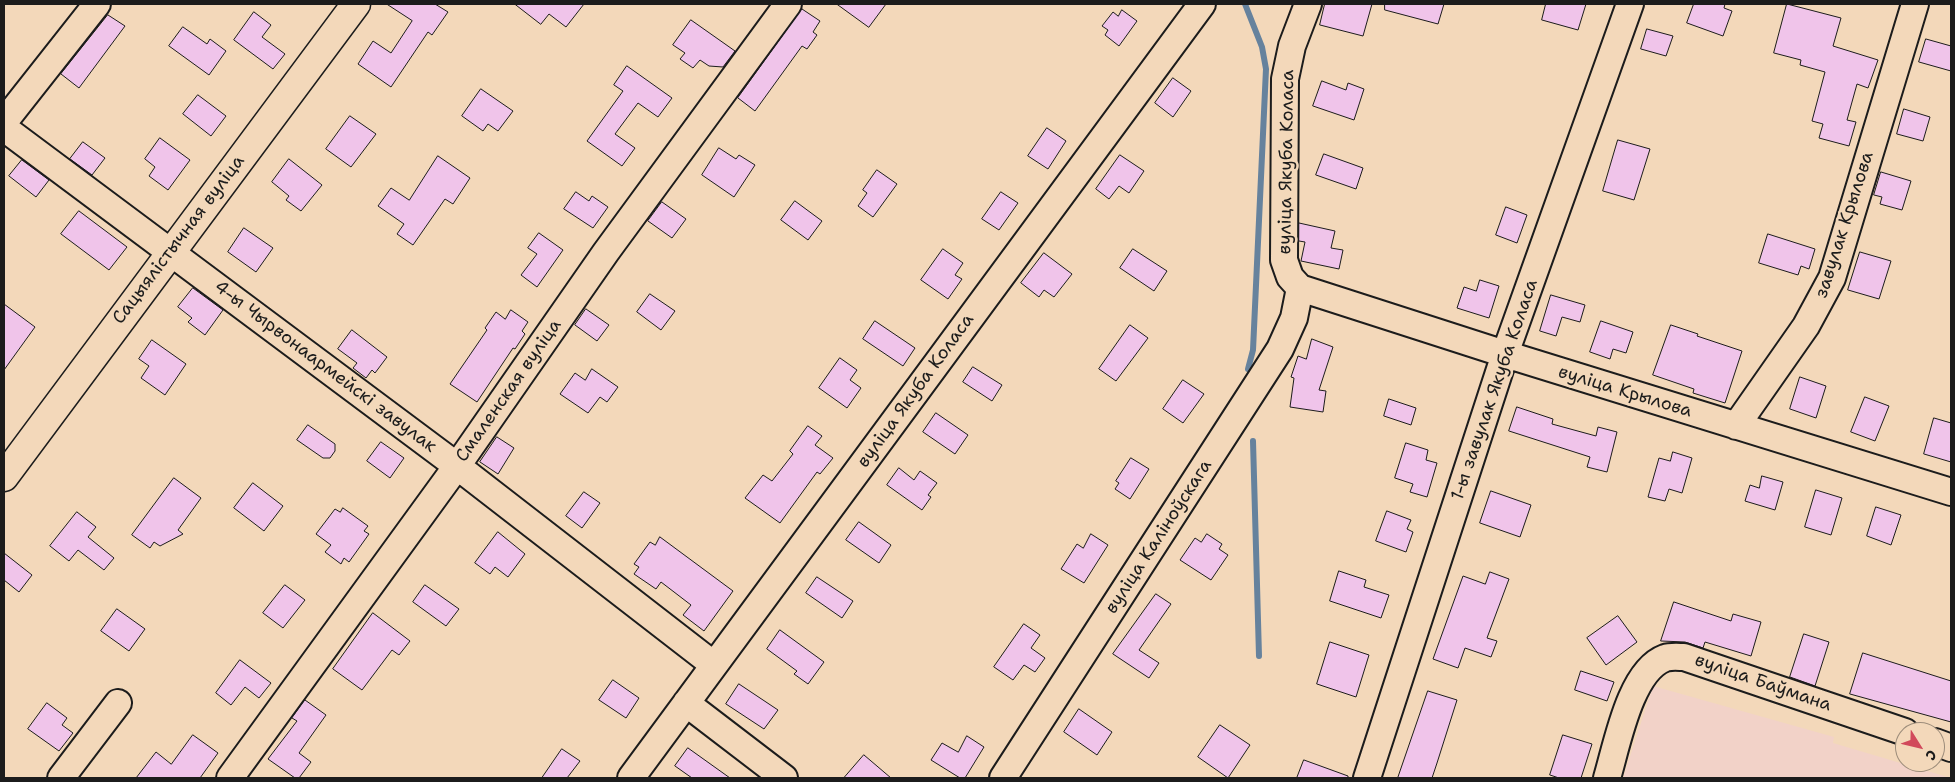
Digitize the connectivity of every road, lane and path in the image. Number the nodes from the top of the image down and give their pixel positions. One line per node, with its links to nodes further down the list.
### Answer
1 (97, 4): 8 (street)
2 (356, 4): 10 (main road, Сацыялістычная вуліца)
3 (788, 4): 14 (street, Смаленская вуліца)
4 (1202, 4): 17 (street, вуліца Якуба Коласа)
5 (1308, 4): 11 (street, вуліца Якуба Коласа)
6 (1630, 4): 12 (street, 1-ы завулак Якуба Коласа)
7 (1915, 4): 13 (street, завулак Крылова)
8 (4, 122)
9 (4, 128): 10 (street, 4-ы Чырвонаармейскі завулак)
10 (170, 252): 14 (street, 4-ы Чырвонаармейскі завулак); 15 (main road, Сацыялістычная вуліца)
11 (1300, 288): 12 (street, вуліца Крылова); 25 (street, вуліца Каліноўскага)
12 (1505, 354): 13 (street, вуліца Крылова); 26 (street, 1-ы завулак Якуба Коласа)
13 (1736, 426): 16 (street, вуліца Крылова)
14 (456, 466): 17 (street, 4-ы Чырвонаармейскі завулак); 22 (street, Смаленская вуліца)
15 (4, 477)
16 (1951, 492)
17 (714, 665): 19 (street, вуліца Якуба Коласа)
18 (118, 703): 21 (street)
19 (686, 703): 23 (street, вуліца Якуба Коласа); 24 (street)
20 (1895, 729): 27 (street, вуліца Баўмана)
21 (61, 778)
22 (230, 778)
23 (631, 778)
24 (784, 778)
25 (1003, 778)
26 (1367, 778)
27 (1607, 778)

